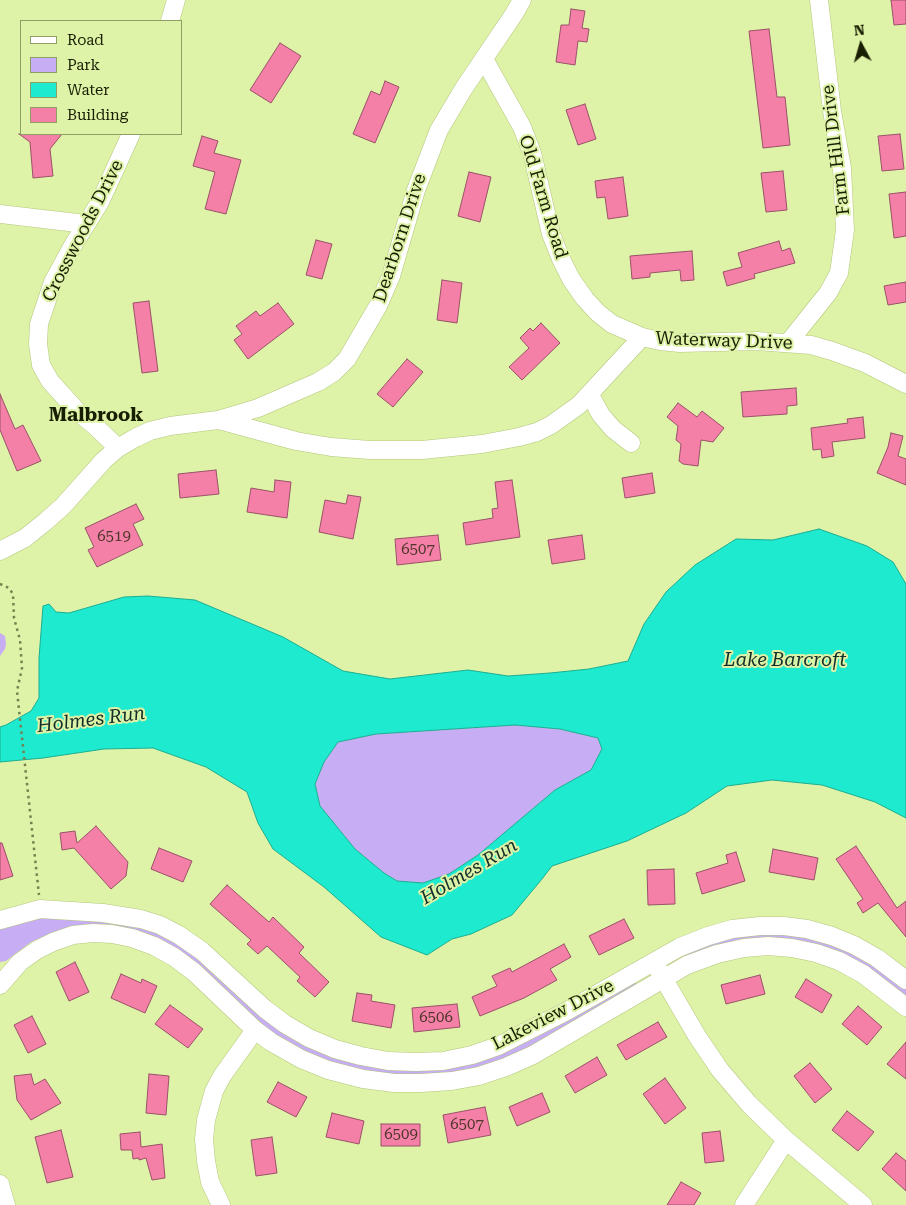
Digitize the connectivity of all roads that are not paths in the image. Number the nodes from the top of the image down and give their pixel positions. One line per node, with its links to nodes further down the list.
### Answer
1 (175, 0): 4 (street)
2 (522, 0): 5 (street, Dearborn Drive)
3 (819, 0): 10 (street, Farm Hill Drive)
4 (170, 20)
5 (484, 59): 9 (street, Old Farm Road); 13 (street, Dearborn Drive)
6 (130, 135): 8 (street, Crosswoods Drive)
7 (0, 214): 8 (street)
8 (86, 224): 15 (street, Crosswoods Drive)
9 (642, 337): 10 (street, Waterway Drive); 12 (street, Waterway Drive)
10 (788, 343): 11 (street, Waterway Drive)
11 (906, 384)
12 (590, 395): 13 (street, Waterway Drive); 14 (street)
13 (218, 420): 15 (street, Dearborn Drive)
14 (632, 443)
15 (118, 448): 16 (street, Dearborn Drive)
16 (0, 551)
17 (0, 920): 18 (street, Lakeview Drive)
18 (654, 962): 19 (street); 20 (street, Lakeview Drive)
19 (664, 979): 22 (street, Lakeview Drive); 23 (street, Lakeview Drive); 24 (street)
20 (906, 980)
21 (0, 985): 23 (street, Lakeview Drive)
22 (906, 1007)
23 (255, 1030): 27 (street)
24 (786, 1140): 28 (street); 29 (street)
25 (0, 1184): 26 (street)
26 (6, 1205)
27 (221, 1205)
28 (744, 1205)
29 (863, 1205)

